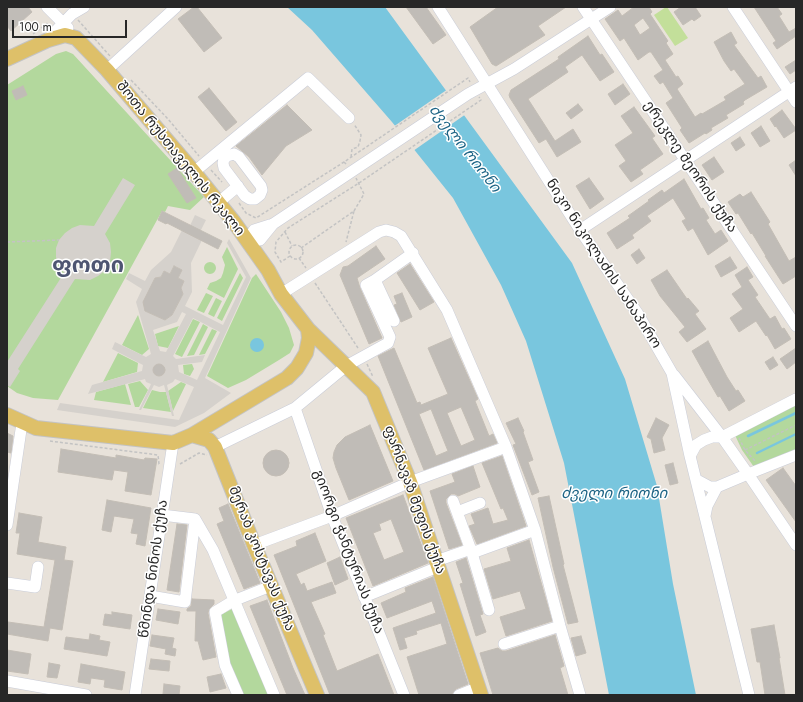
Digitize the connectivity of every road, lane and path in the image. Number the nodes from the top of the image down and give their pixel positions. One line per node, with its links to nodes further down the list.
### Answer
1 (47, 7): 11 (street)
2 (84, 7): 8 (street)
3 (176, 7): 16 (street)
4 (438, 7): 19 (street, ნიკო ნიკოლაძის სანაპირო)
5 (584, 7): 9 (street, ერეკლე მეორის ქუჩა)
6 (610, 7): 9 (street)
7 (733, 7): 20 (street)
8 (72, 14): 11 (street); 16 (path)
9 (592, 19): 19 (street); 26 (street, ერეკლე მეორის ქუჩა)
10 (49, 22): 12 (path)
11 (64, 23): 13 (street); 14 (street)
12 (30, 36)
13 (76, 38): 14 (main road); 16 (main road, შოთა რუსთაველის რკალი)
14 (48, 40): 15 (main road)
15 (7, 59)
16 (111, 67): 29 (main road, შოთა რუსთაველის რკალი)
17 (130, 80): 28 (path)
18 (461, 84): 24 (path)
19 (487, 84): 21 (street); 35 (street, ნიკო ნიკოლაძის სანაპირო)
20 (793, 90): 22 (street); 26 (street)
21 (471, 99): 30 (path); 37 (street)
22 (796, 102)
23 (349, 118): 25 (path); 28 (street)
24 (356, 155)
25 (351, 158)
26 (686, 161): 35 (street); 49 (street, ერეკლე მეორის ქუჩა)
27 (344, 162): 31 (path)
28 (205, 163): 29 (street); 31 (path)
29 (194, 172): 32 (main road, შოთა რუსთაველის რკალი)
30 (359, 183): 33 (path); 36 (path)
31 (234, 189): 32 (street)
32 (218, 203): 34 (main road, შოთა რუსთაველის რკალი)
33 (354, 211): 41 (path); 43 (path)
34 (234, 222): 37 (street); 45 (main road, შოთა რუსთაველის რკალი)
35 (580, 230): 52 (street, ნიკო ნიკოლაძის სანაპირო)
36 (285, 231): 40 (path); 44 (path)
37 (260, 233): 45 (street)
38 (59, 240): 39 (path)
39 (7, 242)
40 (292, 246): 41 (path); 44 (path)
41 (301, 248): 44 (path)
42 (413, 253): 43 (street); 46 (street); 63 (street)
43 (342, 255): 47 (street)
44 (290, 256)
45 (264, 265): 47 (main road, შოთა რუსთაველის რკალი)
46 (374, 280): 48 (street); 51 (street)
47 (282, 294): 50 (main road, შოთა რუსთაველის რკალი)
48 (394, 321)
49 (796, 326)
50 (308, 329): 51 (main road, ფარნავაზ მეფის ქუჩა); 59 (main road)
51 (346, 366): 54 (street); 72 (main road, ფარნავაზ მეფის ქუჩა)
52 (672, 373): 60 (street); 66 (street, ნიკო ნიკოლაძის სანაპირო)
53 (796, 399): 58 (street)
54 (295, 408): 65 (street); 78 (street, გიორგი ჭანტურიას ქუჩა)
55 (7, 415): 56 (main road)
56 (22, 423): 62 (main road); 81 (street)
57 (796, 425): 64 (path)
58 (735, 431): 60 (street); 64 (path)
59 (192, 435): 62 (main road); 65 (main road)
60 (722, 437): 66 (street); 70 (street)
61 (44, 440): 68 (path)
62 (172, 443): 68 (street, წმინდა ნინოს ქუჩა)
63 (506, 447): 72 (street); 82 (street)
64 (745, 450): 69 (path)
65 (214, 452): 68 (path); 83 (main road, მერაბ კოსტავას ქუჩა)
66 (690, 456): 71 (street)
67 (796, 456): 69 (street)
68 (169, 465): 77 (street, წმინდა ნინოს ქუჩა)
69 (761, 469): 70 (street)
70 (748, 474): 73 (street); 84 (street)
71 (697, 480): 73 (street); 79 (street)
72 (410, 482): 78 (street); 86 (main road, ფარნავაზ მეფის ქუჩა)
73 (717, 487): 79 (street)
74 (453, 501): 76 (street)
75 (480, 503): 76 (street)
76 (457, 512): 85 (street)
77 (162, 515): 80 (street); 90 (street, წმინდა ნინოს ქუჩა)
78 (332, 516): 83 (street); 91 (street, გიორგი ჭანტურიას ქუჩა)
79 (705, 516): 106 (street)
80 (195, 519): 90 (street); 92 (street)
81 (7, 525)
82 (536, 530): 85 (street); 94 (street)
83 (254, 545): 89 (main road, მერაბ კოსტავას ქუჩა)
84 (796, 545)
85 (471, 551): 86 (street); 93 (street)
86 (437, 564): 91 (street); 97 (main road, ფარნავაზ მეფის ქუჩა)
87 (38, 567): 88 (street)
88 (7, 583)
89 (271, 586): 92 (street); 102 (main road, მერაბ კოსტავას ქუჩა)
90 (150, 596): 99 (street, წმინდა ნინოს ქუჩა)
91 (364, 597): 103 (street, გიორგი ჭანტურიას ქუჩა)
92 (234, 601): 100 (street); 101 (street)
93 (489, 610)
94 (560, 626): 95 (street); 105 (street)
95 (504, 644)
96 (7, 681): 98 (street)
97 (480, 691): 104 (street)
98 (86, 695)
99 (135, 695)
100 (238, 695)
101 (274, 695)
102 (317, 695)
103 (404, 695)
104 (459, 695)
105 (580, 695)
106 (750, 695)

